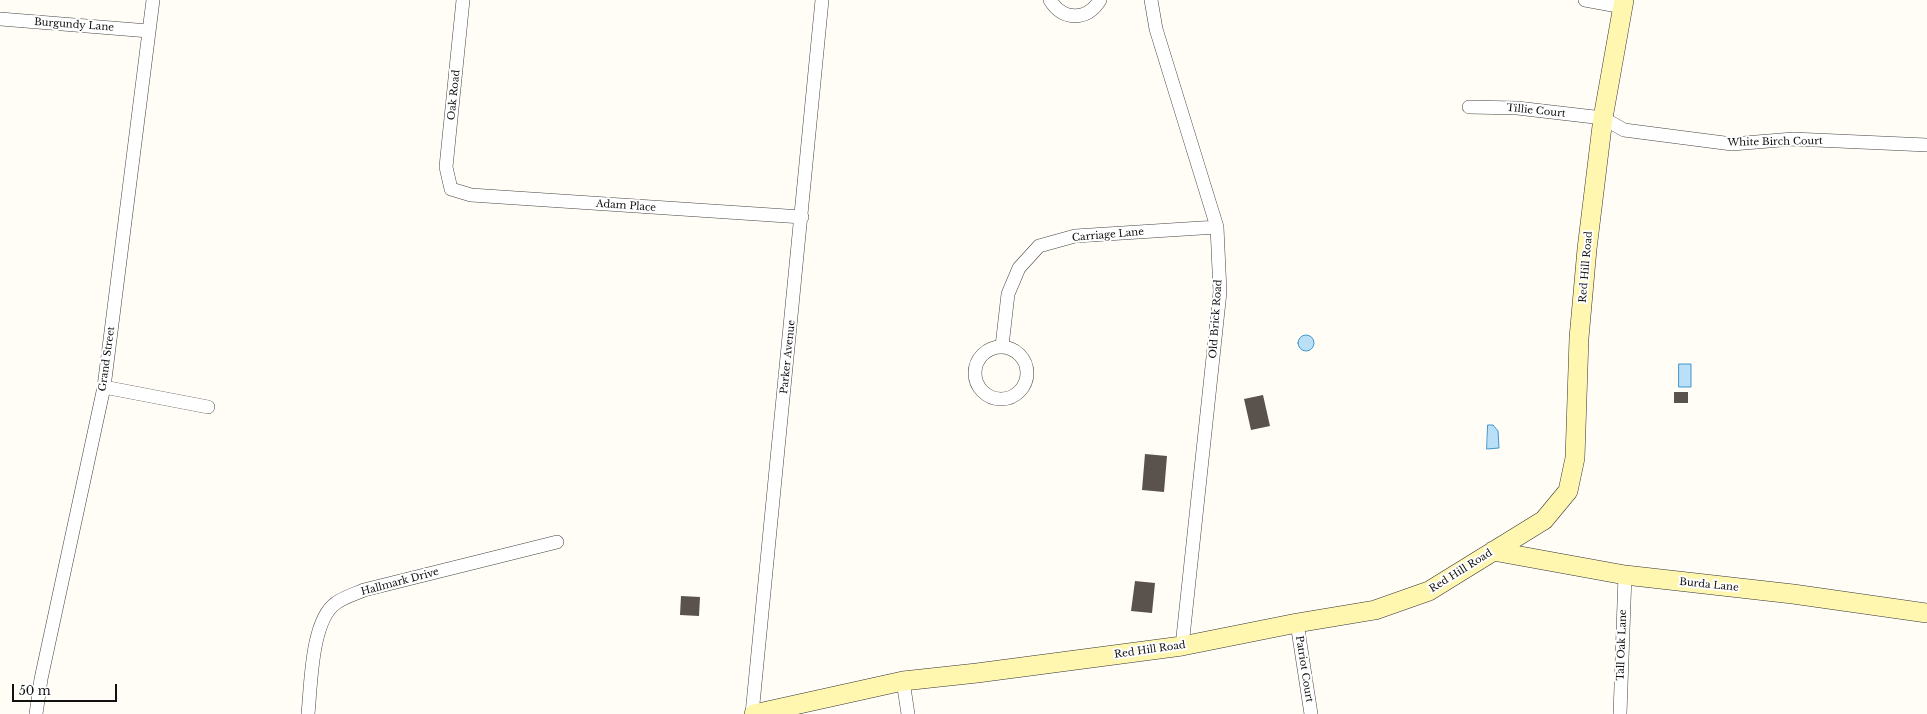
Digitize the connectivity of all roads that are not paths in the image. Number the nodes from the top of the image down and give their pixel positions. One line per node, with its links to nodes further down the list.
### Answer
1 (153, 0): 10 (street, Grand Street)
2 (463, 0): 14 (street, Oak Road)
3 (822, 0): 15 (street, Parker Avenue)
4 (1050, 0): 5 (street)
5 (1100, 0)
6 (1151, 0): 16 (street, Old Brick Road)
7 (1585, 0): 8 (street)
8 (1624, 4): 12 (street, Red Hill Road)
9 (0, 20): 10 (street, Burgundy Lane)
10 (149, 31): 18 (street, Grand Street)
11 (1469, 107): 12 (street, Tillie Court)
12 (1603, 118): 13 (street, White Birch Court); 21 (street, Red Hill Road)
13 (1927, 145)
14 (451, 189): 15 (street, Adam Place)
15 (802, 218): 29 (street, Parker Avenue)
16 (1217, 227): 17 (street, Carriage Lane); 25 (street, Old Brick Road)
17 (1002, 346): 17 (street)
18 (104, 387): 19 (street); 27 (street, Grand Street)
19 (208, 407)
20 (557, 542): 28 (street, Hallmark Drive)
21 (1493, 551): 22 (street, Burda Lane); 24 (street, Red Hill Road)
22 (1625, 576): 23 (street, Burda Lane); 32 (street, Tall Oak Lane)
23 (1927, 613)
24 (1297, 623): 25 (street, Red Hill Road); 31 (street, Patriot Court)
25 (1182, 646): 26 (street, Red Hill Road)
26 (903, 681): 29 (street, Red Hill Road); 30 (street)
27 (36, 714)
28 (308, 714)
29 (753, 714)
30 (908, 714)
31 (1311, 714)
32 (1620, 714)

